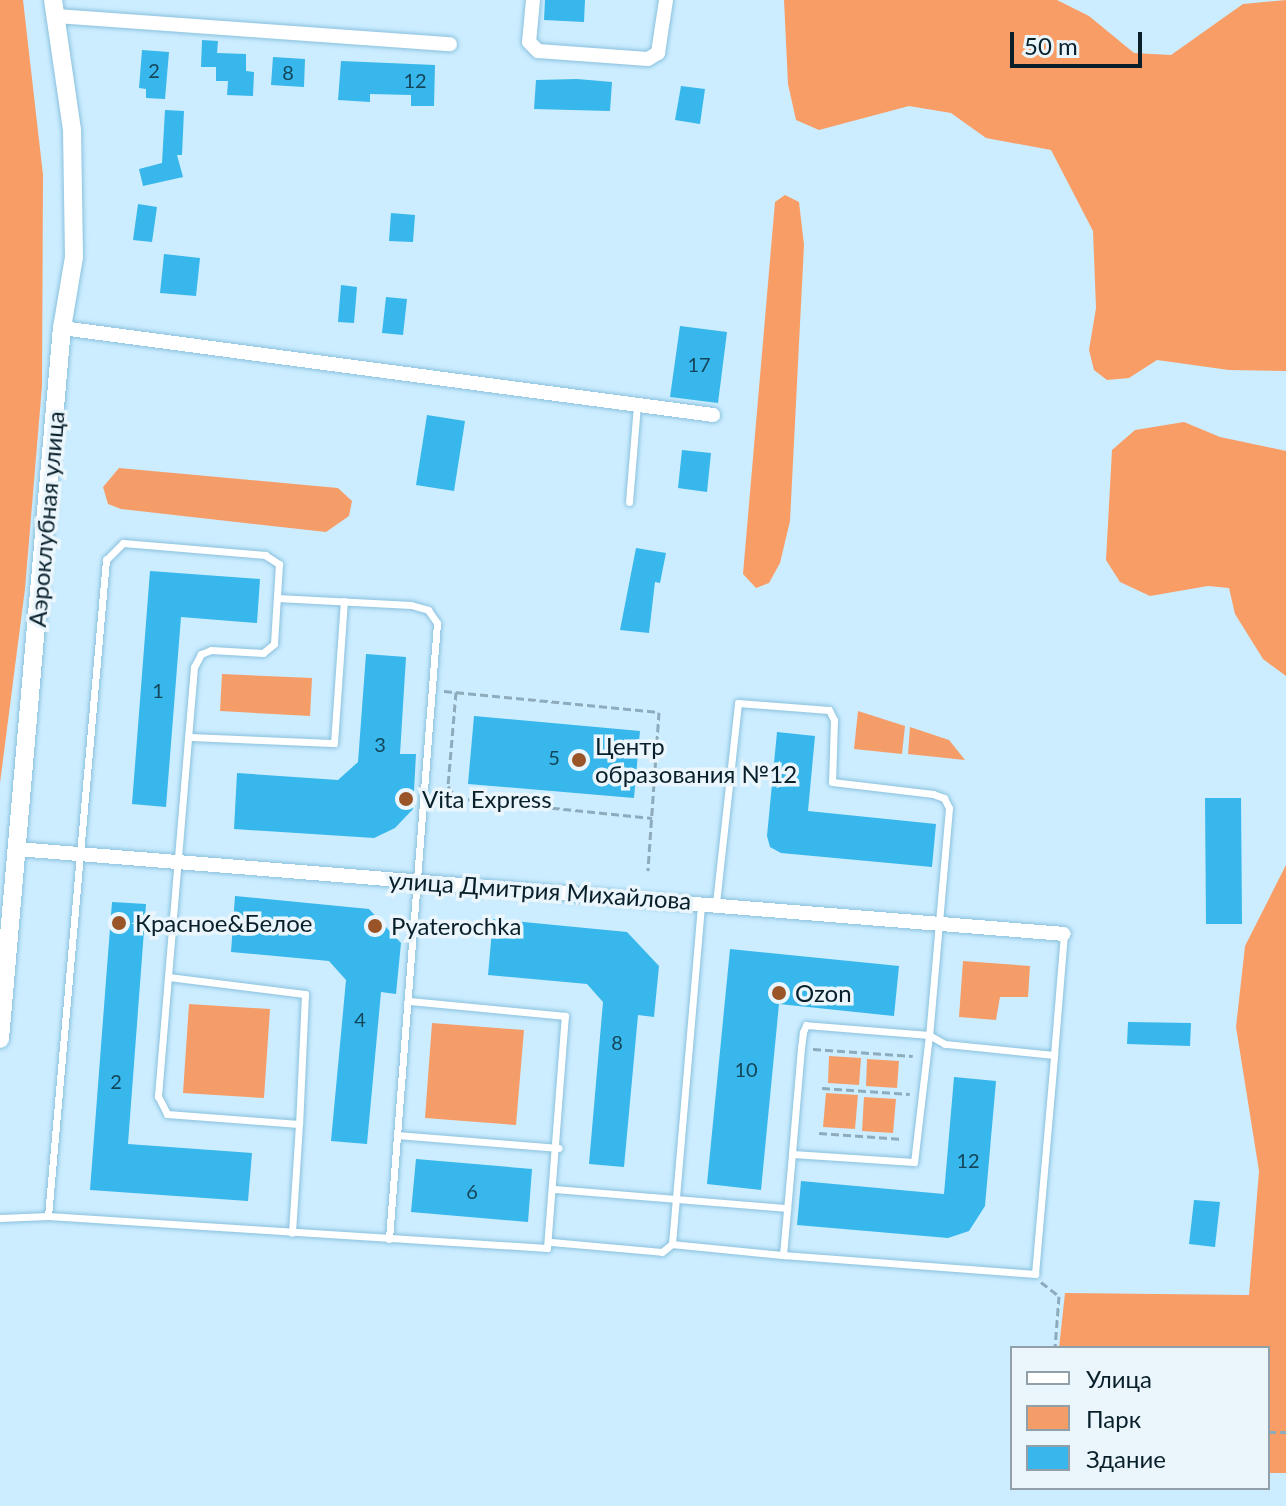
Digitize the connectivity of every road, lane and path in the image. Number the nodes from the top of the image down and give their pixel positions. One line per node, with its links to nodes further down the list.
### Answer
1 (533, 0): 2 (street)
2 (666, 0)
3 (54, 8): 4 (street); 5 (street, Аэроклубная улица)
4 (450, 44)
5 (62, 328): 6 (street); 15 (street, Аэроклубная улица)
6 (637, 405): 7 (street); 8 (lane)
7 (713, 415)
8 (629, 502)
9 (277, 598): 10 (lane); 13 (lane); 16 (lane)
10 (344, 601): 11 (lane); 13 (lane)
11 (433, 690): 12 (path); 19 (lane)
12 (456, 692): 14 (path); 14 (path)
13 (188, 737): 17 (lane)
14 (652, 818): 18 (path)
15 (17, 849): 16 (street, улица Дмитрия Михайлова); 26 (street, Аэроклубная улица)
16 (80, 854): 17 (street, улица Дмитрия Михайлова); 41 (lane)
17 (178, 862): 19 (street, улица Дмитрия Михайлова); 23 (lane)
18 (648, 871)
19 (418, 880): 20 (street, улица Дмитрия Михайлова); 24 (lane)
20 (709, 903): 21 (street, улица Дмитрия Михайлова); 21 (lane); 39 (lane)
21 (939, 921): 22 (street, улица Дмитрия Михайлова); 25 (lane)
22 (1064, 934): 28 (lane)
23 (168, 977): 32 (lane); 32 (lane)
24 (408, 1001): 34 (lane); 36 (lane)
25 (929, 1035): 27 (lane); 28 (lane); 29 (lane)
26 (0, 1039)
27 (801, 1048): 29 (path); 37 (lane)
28 (1054, 1055): 48 (lane)
29 (927, 1057): 31 (lane)
30 (822, 1088): 31 (path)
31 (924, 1095): 35 (lane)
32 (299, 1124): 43 (lane)
33 (819, 1133): 35 (path)
34 (397, 1135): 36 (lane); 44 (lane)
35 (919, 1141): 37 (lane)
36 (558, 1148): 38 (lane)
37 (792, 1154): 40 (lane)
38 (555, 1189): 39 (lane); 45 (lane)
39 (676, 1199): 40 (lane); 46 (lane)
40 (787, 1208): 47 (lane)
41 (48, 1216): 42 (lane); 43 (lane)
42 (0, 1218)
43 (292, 1233): 44 (lane)
44 (389, 1239): 45 (lane)
45 (551, 1242): 46 (lane)
46 (672, 1244): 47 (lane)
47 (783, 1255): 48 (lane)
48 (1032, 1275): 49 (path)
49 (1055, 1346)

